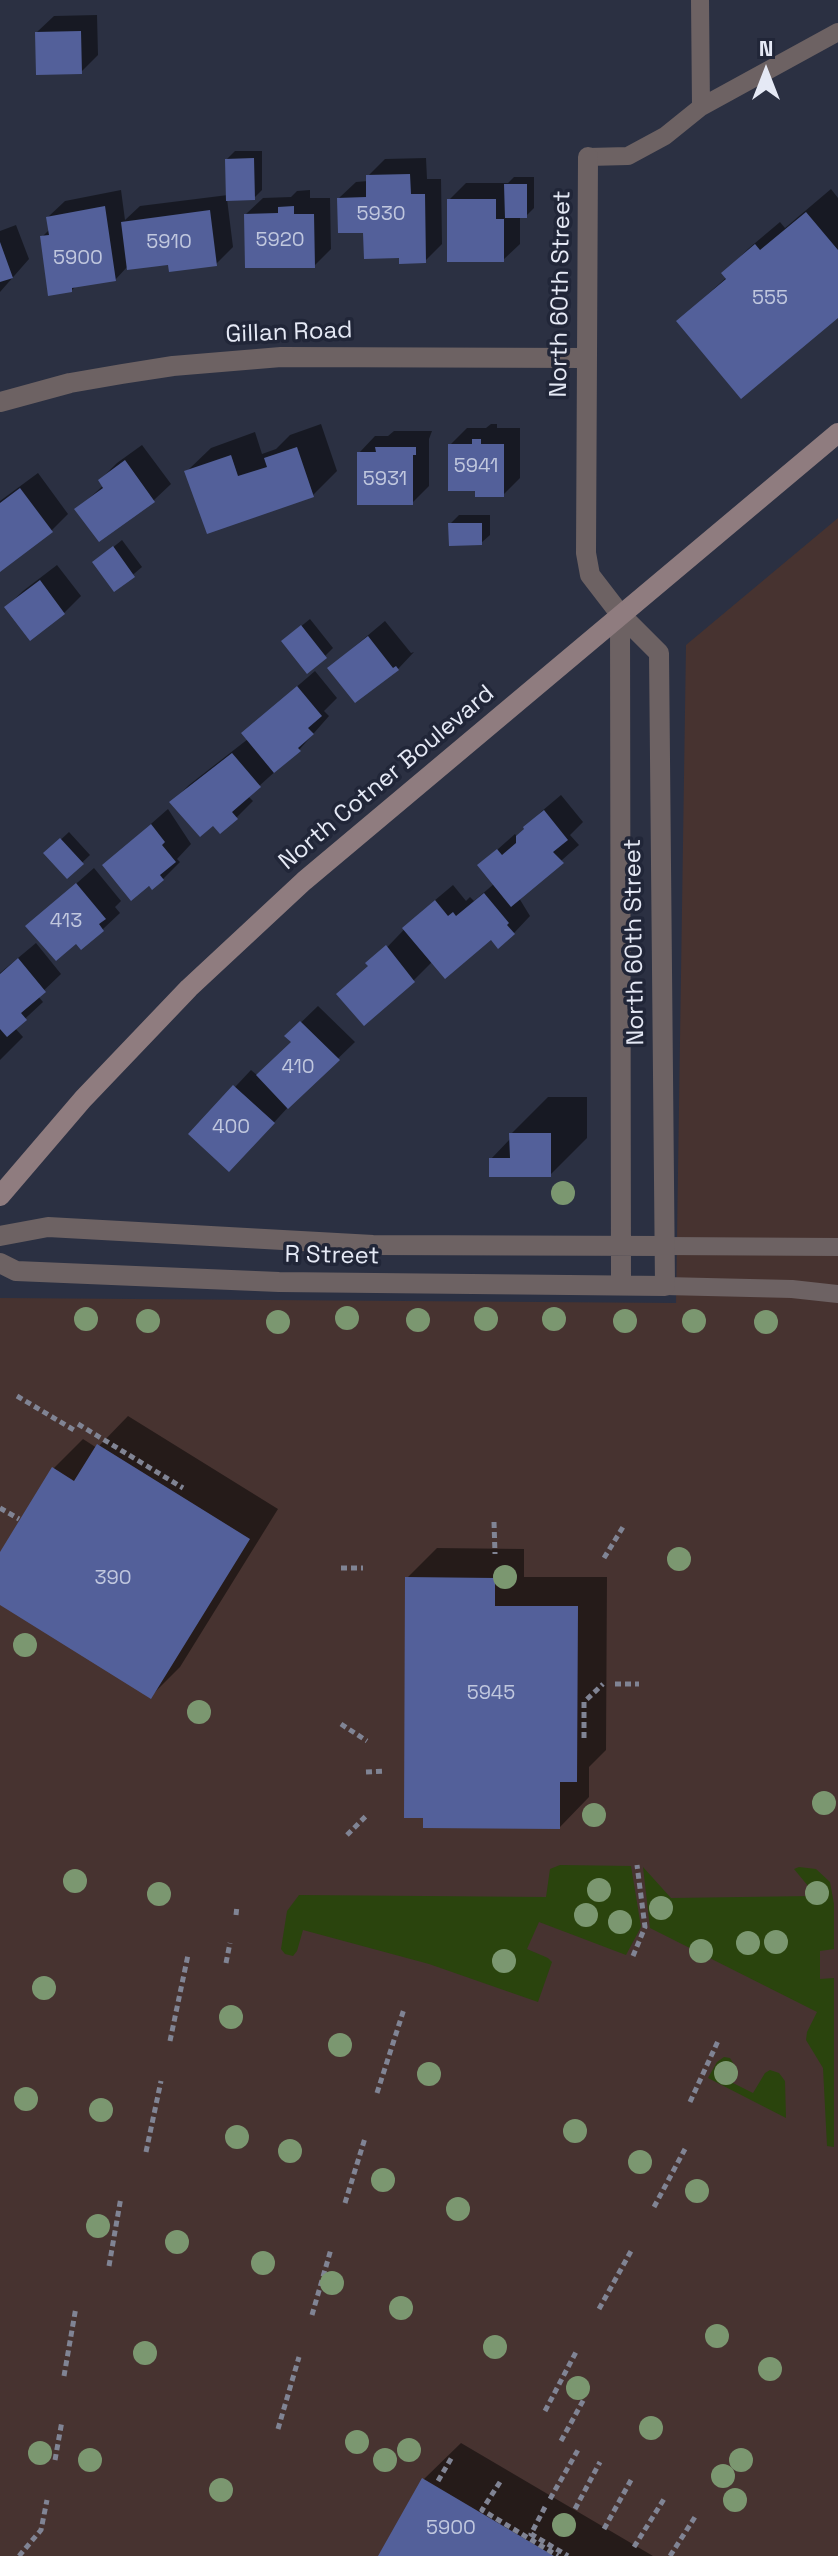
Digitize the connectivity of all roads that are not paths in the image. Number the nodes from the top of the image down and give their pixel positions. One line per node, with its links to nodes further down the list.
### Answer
1 (700, 0): 3 (lane)
2 (838, 32): 3 (lane)
3 (701, 107): 4 (lane)
4 (588, 157): 5 (street, North 60th Street)
5 (585, 358): 6 (street, Gillan Road); 8 (street, North 60th Street)
6 (0, 402)
7 (838, 433): 8 (main road, North Cotner Boulevard)
8 (620, 614): 9 (main road, North Cotner Boulevard); 11 (street, North 60th Street); 12 (street, North 60th Street)
9 (0, 1196)
10 (0, 1236): 11 (street, R Street)
11 (621, 1245): 12 (street, R Street); 15 (street, North 60th Street)
12 (665, 1246): 13 (lane); 16 (street, North 60th Street)
13 (838, 1247)
14 (0, 1263): 15 (street, R Street)
15 (621, 1285): 16 (street, R Street)
16 (665, 1286): 17 (lane)
17 (838, 1294)

